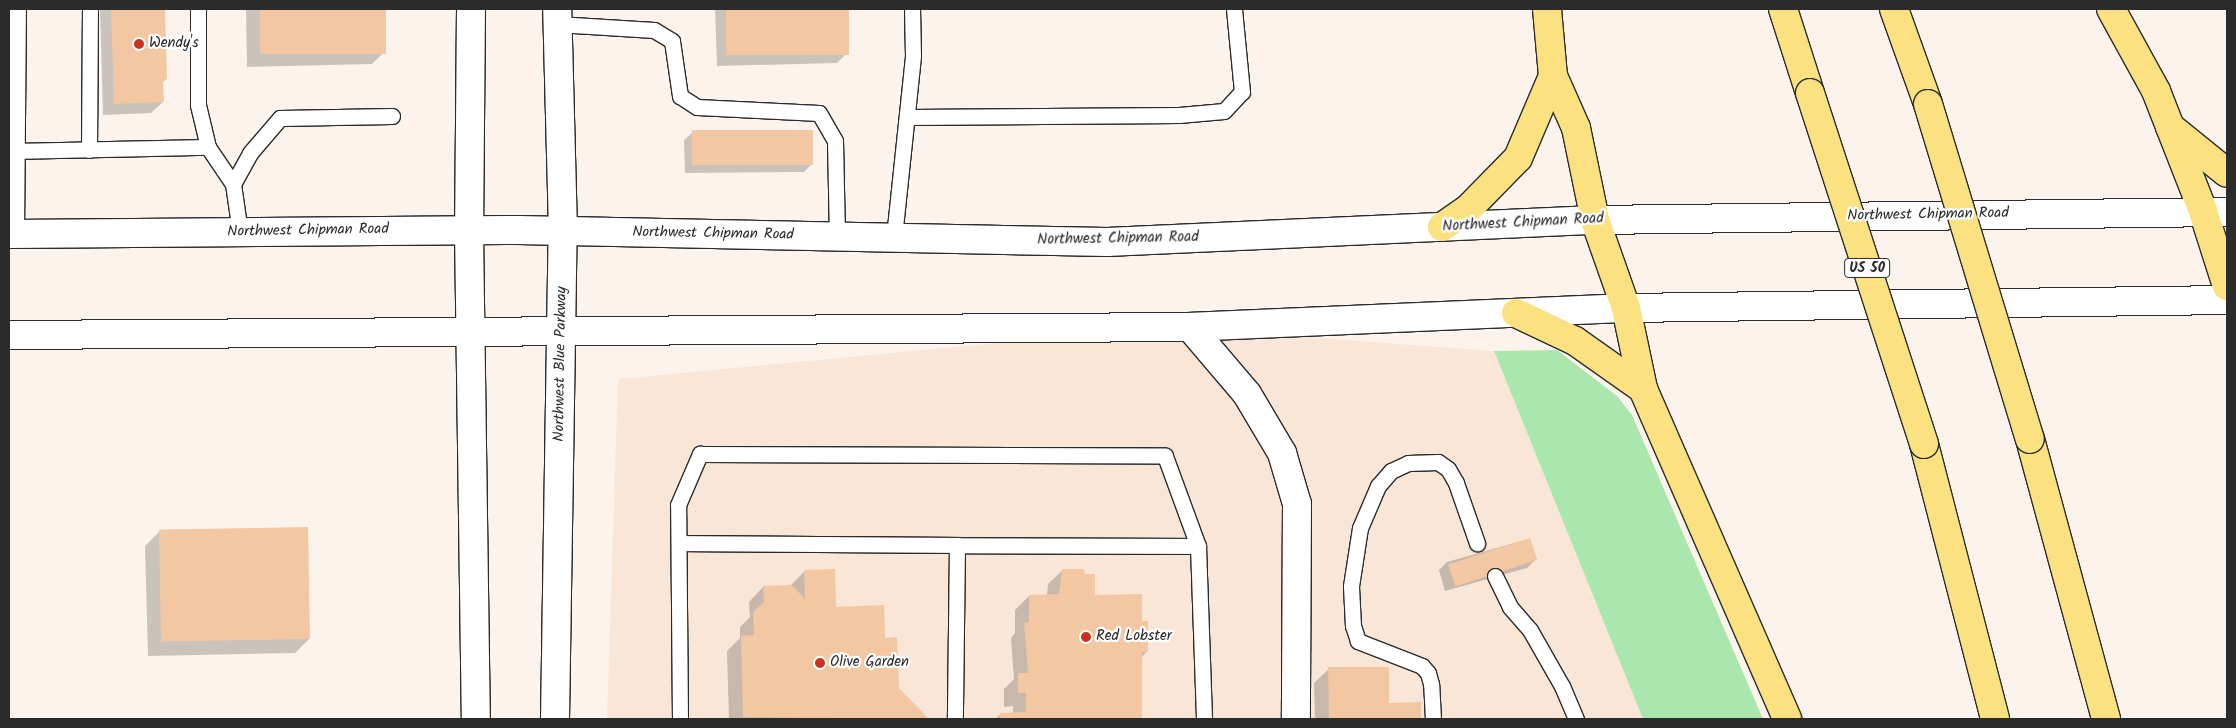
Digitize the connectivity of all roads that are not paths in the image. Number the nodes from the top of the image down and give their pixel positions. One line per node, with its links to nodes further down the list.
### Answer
1 (12, 9): 18 (main road)
2 (90, 9): 17 (lane)
3 (198, 9): 16 (lane)
4 (471, 9): 24 (main road)
5 (912, 9): 14 (lane)
6 (1234, 9): 14 (lane)
7 (1546, 9): 12 (highway)
8 (1783, 9): 53 (highway, US 50, bridge)
9 (1894, 9): 54 (highway, bridge)
10 (2111, 9): 15 (highway)
11 (557, 16): 25 (main road, Northwest Blue Parkway); 28 (lane)
12 (1553, 76): 22 (highway); 23 (highway)
13 (392, 116): 20 (lane)
14 (908, 117): 29 (lane)
15 (2170, 126): 19 (highway); 21 (highway)
16 (208, 147): 17 (lane); 20 (lane)
17 (89, 150): 18 (lane)
18 (11, 151): 27 (main road)
19 (2227, 173)
20 (233, 184): 26 (lane)
21 (2215, 212): 22 (main road, Northwest Chipman Road); 30 (highway)
22 (1595, 220): 23 (main road, Northwest Chipman Road); 32 (highway)
23 (1442, 227): 29 (main road, Northwest Chipman Road)
24 (469, 230): 25 (main road, Northwest Chipman Road); 26 (main road, Northwest Chipman Road); 36 (main road)
25 (563, 231): 28 (main road, Northwest Chipman Road); 35 (main road, Northwest Blue Parkway)
26 (240, 232): 27 (main road, Northwest Chipman Road)
27 (9, 234)
28 (838, 237): 29 (main road, Northwest Chipman Road)
29 (894, 238)
30 (2227, 286)
31 (2227, 300): 32 (main road)
32 (1626, 308): 33 (main road); 38 (highway)
33 (1516, 313): 34 (main road); 38 (highway)
34 (1190, 327): 35 (main road); 49 (main road)
35 (562, 330): 36 (main road); 45 (main road, Northwest Blue Parkway)
36 (471, 333): 37 (main road); 44 (main road)
37 (9, 335)
38 (1643, 389): 52 (highway)
39 (679, 543): 41 (lane); 42 (lane); 46 (lane)
40 (1478, 543): 50 (lane)
41 (956, 545): 42 (lane); 47 (lane)
42 (1198, 546): 48 (lane)
43 (1495, 576): 51 (lane)
44 (476, 719)
45 (555, 719)
46 (680, 719)
47 (955, 719)
48 (1204, 719)
49 (1296, 719)
50 (1433, 719)
51 (1576, 719)
52 (1787, 719)
53 (1995, 719)
54 (2106, 719)

